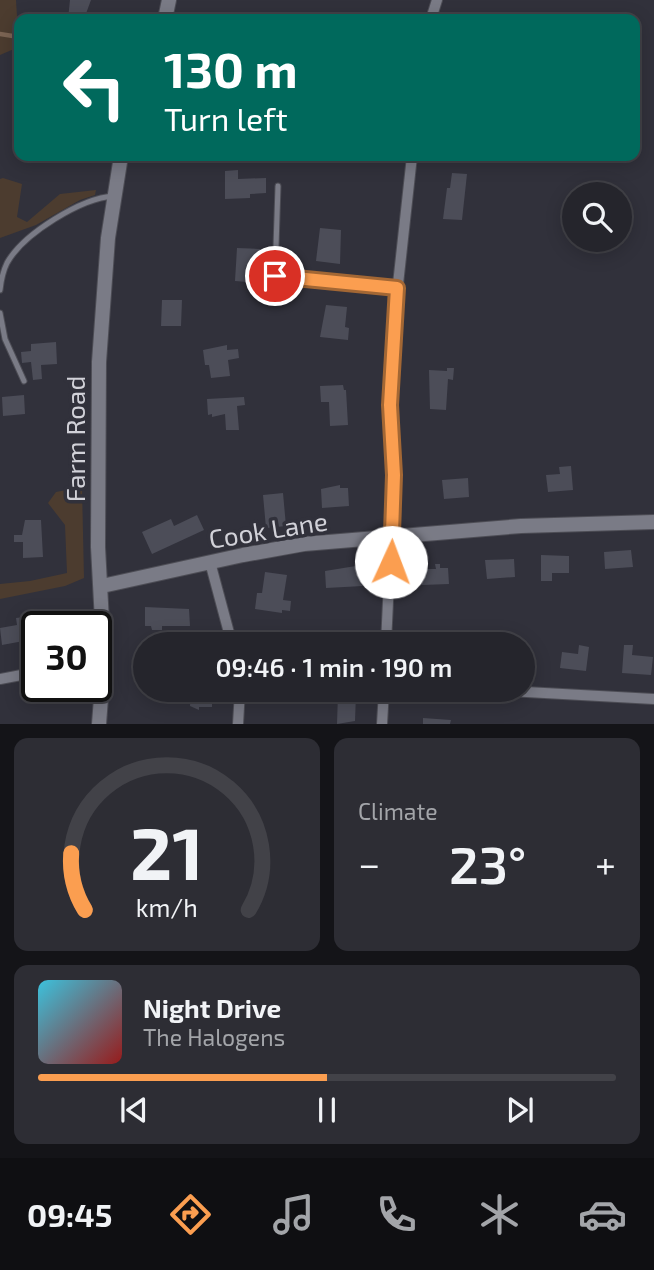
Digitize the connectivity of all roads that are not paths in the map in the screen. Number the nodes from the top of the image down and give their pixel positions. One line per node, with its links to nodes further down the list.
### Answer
1 (120, 161): 4 (street, Farm Road)
2 (411, 161): 5 (street)
3 (278, 186): 5 (lane)
4 (114, 196): 6 (lane); 12 (street, Farm Road)
5 (397, 288): 10 (street)
6 (0, 290)
7 (0, 313): 8 (lane)
8 (24, 380)
9 (654, 522): 10 (street, Cook Lane)
10 (391, 538): 11 (street, Cook Lane); 15 (street)
11 (211, 562): 12 (street, Cook Lane); 14 (street)
12 (102, 586): 13 (street, Farm Road)
13 (101, 611)
14 (229, 632)
15 (387, 632)
16 (21, 675): 17 (street)
17 (0, 679)
18 (535, 693): 19 (street)
19 (654, 699)
20 (99, 702): 23 (street, Farm Road)
21 (239, 702): 24 (street)
22 (383, 702): 25 (street)
23 (99, 724)
24 (238, 724)
25 (382, 724)

